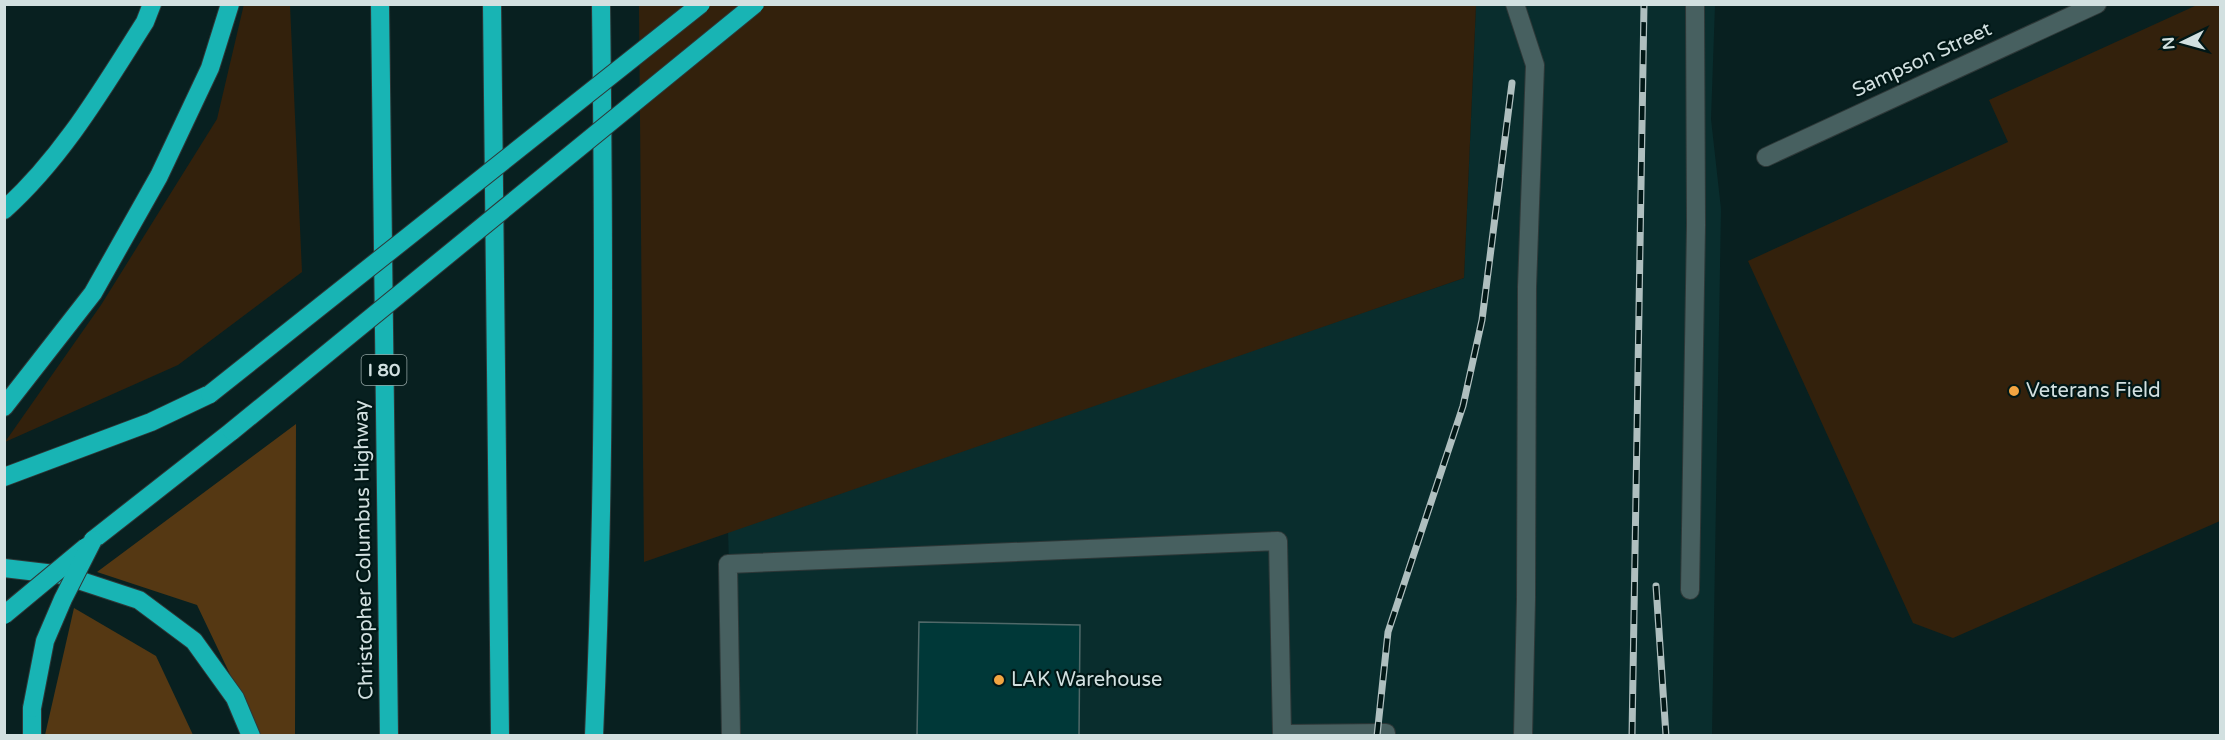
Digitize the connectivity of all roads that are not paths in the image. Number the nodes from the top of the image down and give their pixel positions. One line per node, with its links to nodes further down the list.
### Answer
1 (152, 4): 12 (highway)
2 (230, 4): 13 (highway)
3 (380, 4): 21 (highway, Christopher Columbus Highway / I 80)
4 (492, 4): 22 (highway)
5 (601, 4): 23 (highway)
6 (701, 4): 14 (highway, bridge)
7 (755, 4): 15 (highway, bridge)
8 (1515, 4): 26 (street)
9 (1695, 4): 17 (street)
10 (2097, 4): 11 (street, Sampson Street)
11 (1766, 157)
12 (4, 210)
13 (4, 407)
14 (4, 477)
15 (93, 540): 18 (highway, bridge); 19 (highway, bridge)
16 (4, 568): 20 (highway)
17 (1690, 590)
18 (4, 615)
19 (32, 735)
20 (251, 735)
21 (389, 735)
22 (500, 735)
23 (594, 735)
24 (730, 735): 25 (street)
25 (1385, 735)
26 (1523, 735)

